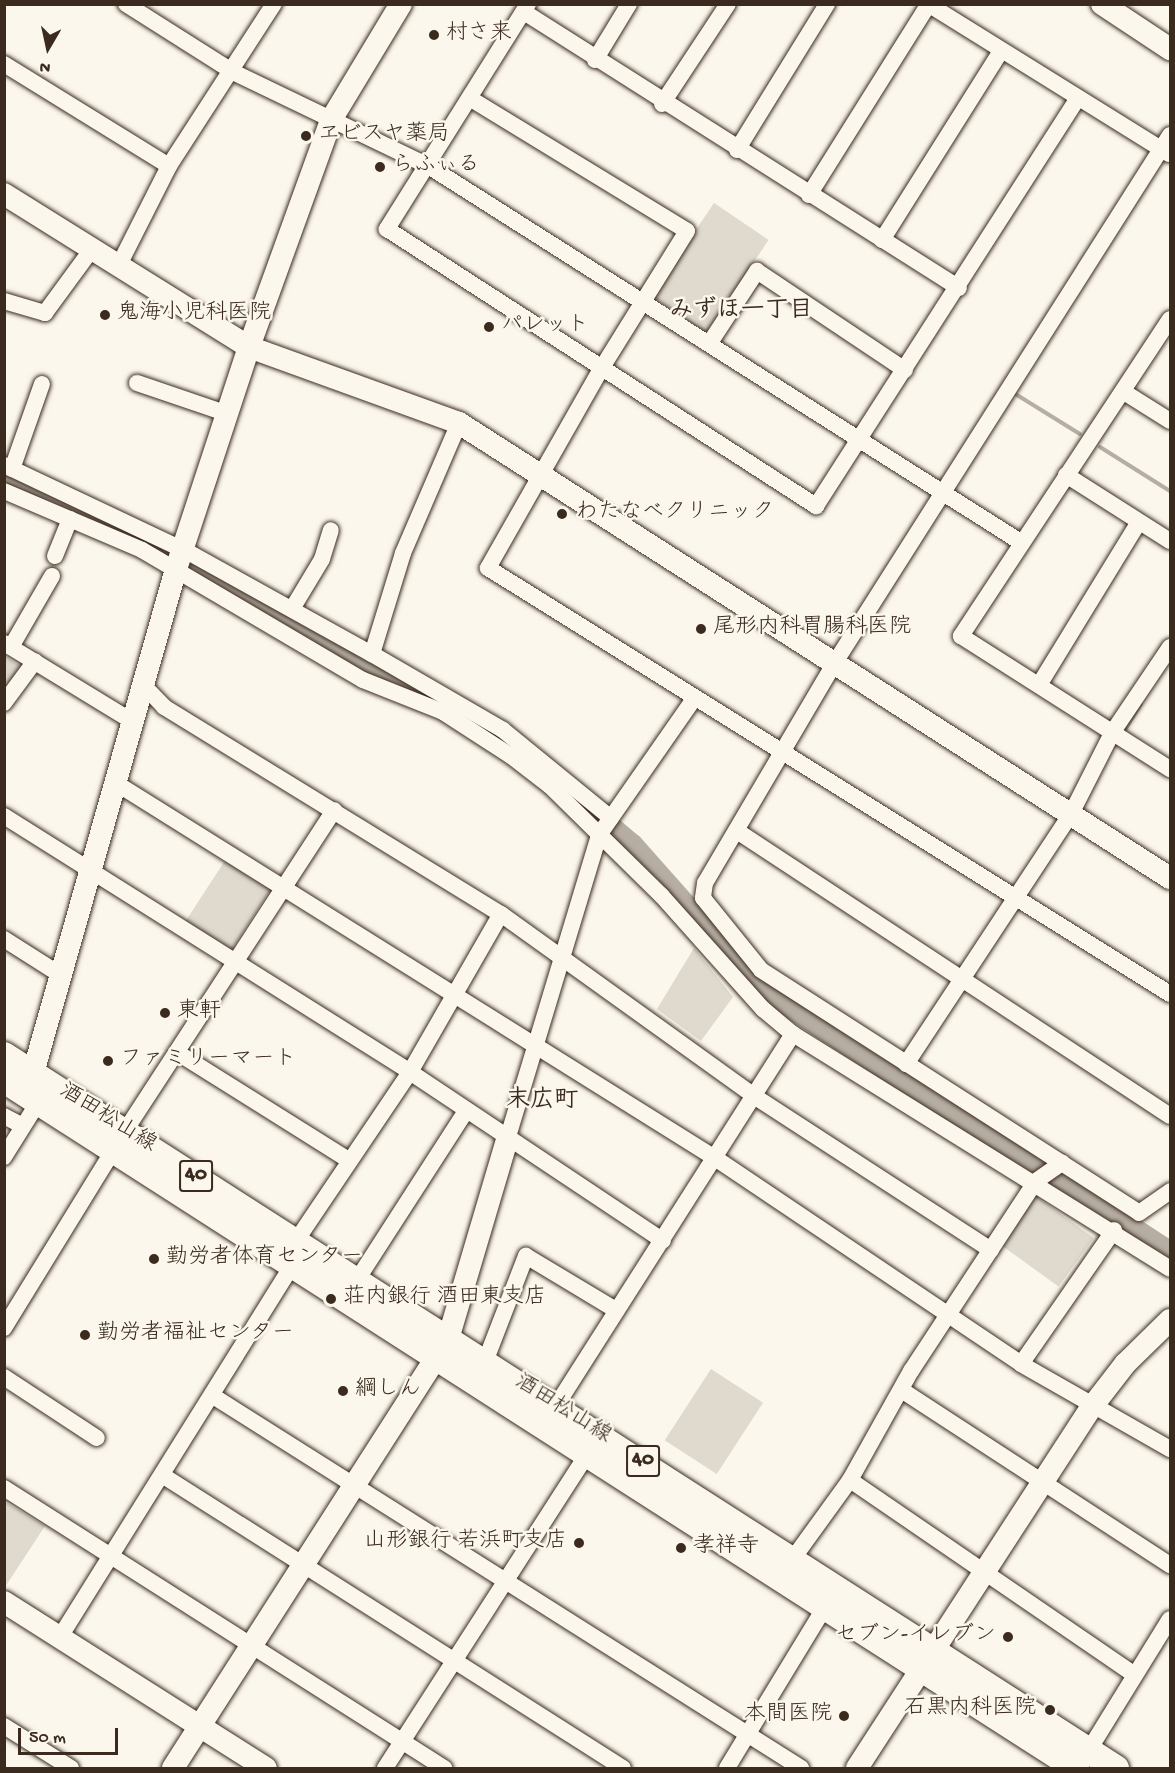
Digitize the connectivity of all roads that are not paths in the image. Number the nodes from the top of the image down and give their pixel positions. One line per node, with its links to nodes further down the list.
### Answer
1 (126, 4): 13 (street)
2 (274, 4): 13 (street)
3 (401, 4): 17 (street)
4 (629, 4): 11 (street)
5 (728, 4): 16 (street)
6 (827, 4): 19 (street)
7 (1102, 4): 9 (street)
8 (526, 8): 11 (street); 14 (street)
9 (1170, 49)
10 (1001, 51): 15 (street); 23 (street); 24 (street)
11 (595, 60): 16 (street)
12 (4, 64): 20 (street)
13 (233, 72): 17 (street); 20 (street)
14 (471, 99): 21 (street); 28 (street)
15 (1076, 101): 18 (street); 27 (street)
16 (662, 104): 19 (street)
17 (331, 120): 21 (street); 32 (street)
18 (1168, 147): 46 (street)
19 (736, 150): 23 (street)
20 (169, 166): 26 (street)
21 (429, 167): 28 (street); 33 (street)
22 (4, 194): 25 (street)
23 (809, 195): 24 (street)
24 (882, 240): 27 (street)
25 (92, 249): 26 (street); 29 (street)
26 (119, 265): 32 (street)
27 (959, 288): 34 (street)
28 (645, 299): 31 (street); 33 (street)
29 (4, 301)
30 (1170, 319): 37 (street)
31 (711, 341): 34 (street); 41 (street)
32 (249, 347): 38 (street); 40 (street)
33 (601, 369): 41 (street); 43 (street)
34 (905, 370): 41 (street)
35 (137, 383): 38 (street)
36 (42, 384): 42 (street)
37 (1124, 392): 39 (street); 44 (street)
38 (228, 414): 53 (street)
39 (1170, 421)
40 (459, 423): 43 (street); 58 (street)
41 (861, 439): 46 (street)
42 (8, 467): 53 (street)
43 (541, 472): 60 (street); 63 (street)
44 (1066, 475): 48 (street); 51 (street)
45 (4, 491): 47 (street)
46 (945, 494): 51 (street); 60 (street)
47 (70, 519): 52 (street); 53 (street)
48 (1139, 522): 50 (street); 61 (street)
49 (332, 530): 55 (street)
50 (1170, 542)
51 (1022, 543): 61 (street)
52 (55, 556)
53 (181, 560): 55 (street); 62 (street); 75 (street)
54 (51, 576): 56 (street)
55 (292, 609): 58 (street)
56 (8, 645): 59 (street)
57 (1170, 647): 66 (street)
58 (372, 654): 73 (street)
59 (35, 661): 64 (street); 65 (street)
60 (834, 664): 67 (street); 71 (street)
61 (1039, 685): 66 (street)
62 (145, 687): 65 (street); 70 (street)
63 (694, 699): 67 (street); 73 (street)
64 (4, 703)
65 (135, 723): 69 (street)
66 (1112, 734): 68 (street); 71 (street)
67 (782, 753): 74 (street); 79 (street)
68 (1170, 769)
69 (118, 785): 76 (street); 78 (street)
70 (334, 810): 78 (street); 80 (street)
71 (1072, 812): 77 (street); 79 (street)
72 (4, 816): 76 (street)
73 (611, 818): 75 (street)
74 (737, 831): 85 (street); 92 (street)
75 (599, 835): 82 (street); 88 (street)
76 (94, 873): 83 (street); 84 (street)
77 (1170, 878)
78 (286, 888): 83 (street); 86 (street)
79 (1018, 894): 85 (street); 87 (street)
80 (501, 914): 82 (street); 86 (street)
81 (4, 939): 84 (street)
82 (564, 962): 89 (street); 96 (street)
83 (236, 964): 90 (street); 93 (street)
84 (62, 976): 94 (street)
85 (960, 978): 92 (street); 100 (street)
86 (452, 993): 89 (street); 93 (street)
87 (1170, 994)
88 (794, 1034): 96 (street); 108 (street)
89 (536, 1049): 103 (street); 105 (street)
90 (178, 1053): 102 (street); 106 (street)
91 (4, 1056): 94 (main road, 酒田松山線 / 40)
92 (906, 1064): 107 (street)
93 (410, 1072): 98 (street); 106 (street)
94 (33, 1073): 97 (street); 102 (main road, 酒田松山線 / 40)
95 (4, 1080): 97 (main road, 酒田松山線 / 40)
96 (757, 1098): 105 (street); 113 (street)
97 (39, 1101): 101 (street); 102 (main road, 酒田松山線 / 40)
98 (466, 1111): 103 (street); 116 (street)
99 (4, 1116): 101 (street)
100 (1170, 1116)
101 (22, 1126): 104 (street)
102 (119, 1140): 111 (main road, 酒田松山線 / 40); 114 (main road, 酒田松山線 / 40); 120 (street)
103 (507, 1140): 112 (street); 121 (street)
104 (4, 1157)
105 (716, 1158): 112 (street); 118 (street)
106 (347, 1159): 111 (street)
107 (1062, 1163): 108 (street); 109 (street)
108 (1036, 1181): 110 (street); 113 (street)
109 (1170, 1191)
110 (1114, 1230): 115 (street); 123 (street)
111 (296, 1241): 116 (main road, 酒田松山線 / 40)
112 (663, 1241): 117 (street)
113 (991, 1250): 118 (street)
114 (292, 1266): 121 (main road, 酒田松山線 / 40); 126 (street)
115 (1170, 1269)
116 (357, 1280): 121 (main road, 酒田松山線 / 40)
117 (616, 1310): 122 (street); 127 (street)
118 (948, 1314): 123 (street); 125 (street)
119 (1170, 1320): 128 (street)
120 (4, 1328)
121 (442, 1348): 122 (main road, 酒田松山線 / 40); 131 (main road, 酒田松山線 / 40); 135 (street)
122 (485, 1362): 127 (main road, 酒田松山線 / 40)
123 (1021, 1364): 128 (street)
124 (4, 1377): 129 (street)
125 (903, 1391): 133 (street); 134 (street)
126 (213, 1396): 132 (street); 135 (street)
127 (555, 1406): 138 (main road, 酒田松山線 / 40)
128 (1090, 1408): 130 (street); 134 (street)
129 (97, 1438)
130 (1169, 1446)
131 (589, 1451): 142 (street); 144 (main road, 酒田松山線 / 40)
132 (162, 1475): 137 (street); 139 (street)
133 (850, 1480): 138 (street); 141 (street)
134 (1044, 1482): 140 (street); 141 (street)
135 (354, 1484): 139 (street); 142 (street)
136 (4, 1488): 137 (street)
137 (109, 1554): 146 (street); 147 (street)
138 (792, 1560): 148 (main road, 酒田松山線 / 40)
139 (303, 1564): 147 (street); 149 (street)
140 (1170, 1565)
141 (986, 1569): 148 (street); 150 (street)
142 (508, 1578): 149 (street); 153 (street)
143 (4, 1602): 146 (street)
144 (825, 1607): 148 (main road, 酒田松山線 / 40); 153 (street)
145 (1170, 1621): 150 (street)
146 (60, 1637): 152 (street)
147 (251, 1643): 152 (street); 154 (street)
148 (928, 1660): 155 (main road, 酒田松山線 / 40); 164 (street)
149 (454, 1661): 154 (street); 161 (street)
150 (1135, 1675): 155 (street)
151 (4, 1726): 156 (street)
152 (200, 1727): 157 (street); 158 (street)
153 (750, 1735): 162 (street); 163 (street)
154 (402, 1742): 159 (street); 160 (street)
155 (1081, 1762): 165 (main road, 酒田松山線 / 40)
156 (71, 1768)
157 (173, 1768)
158 (266, 1768)
159 (385, 1768)
160 (444, 1768)
161 (623, 1768)
162 (727, 1768)
163 (801, 1768)
164 (857, 1768)
165 (1116, 1768)

